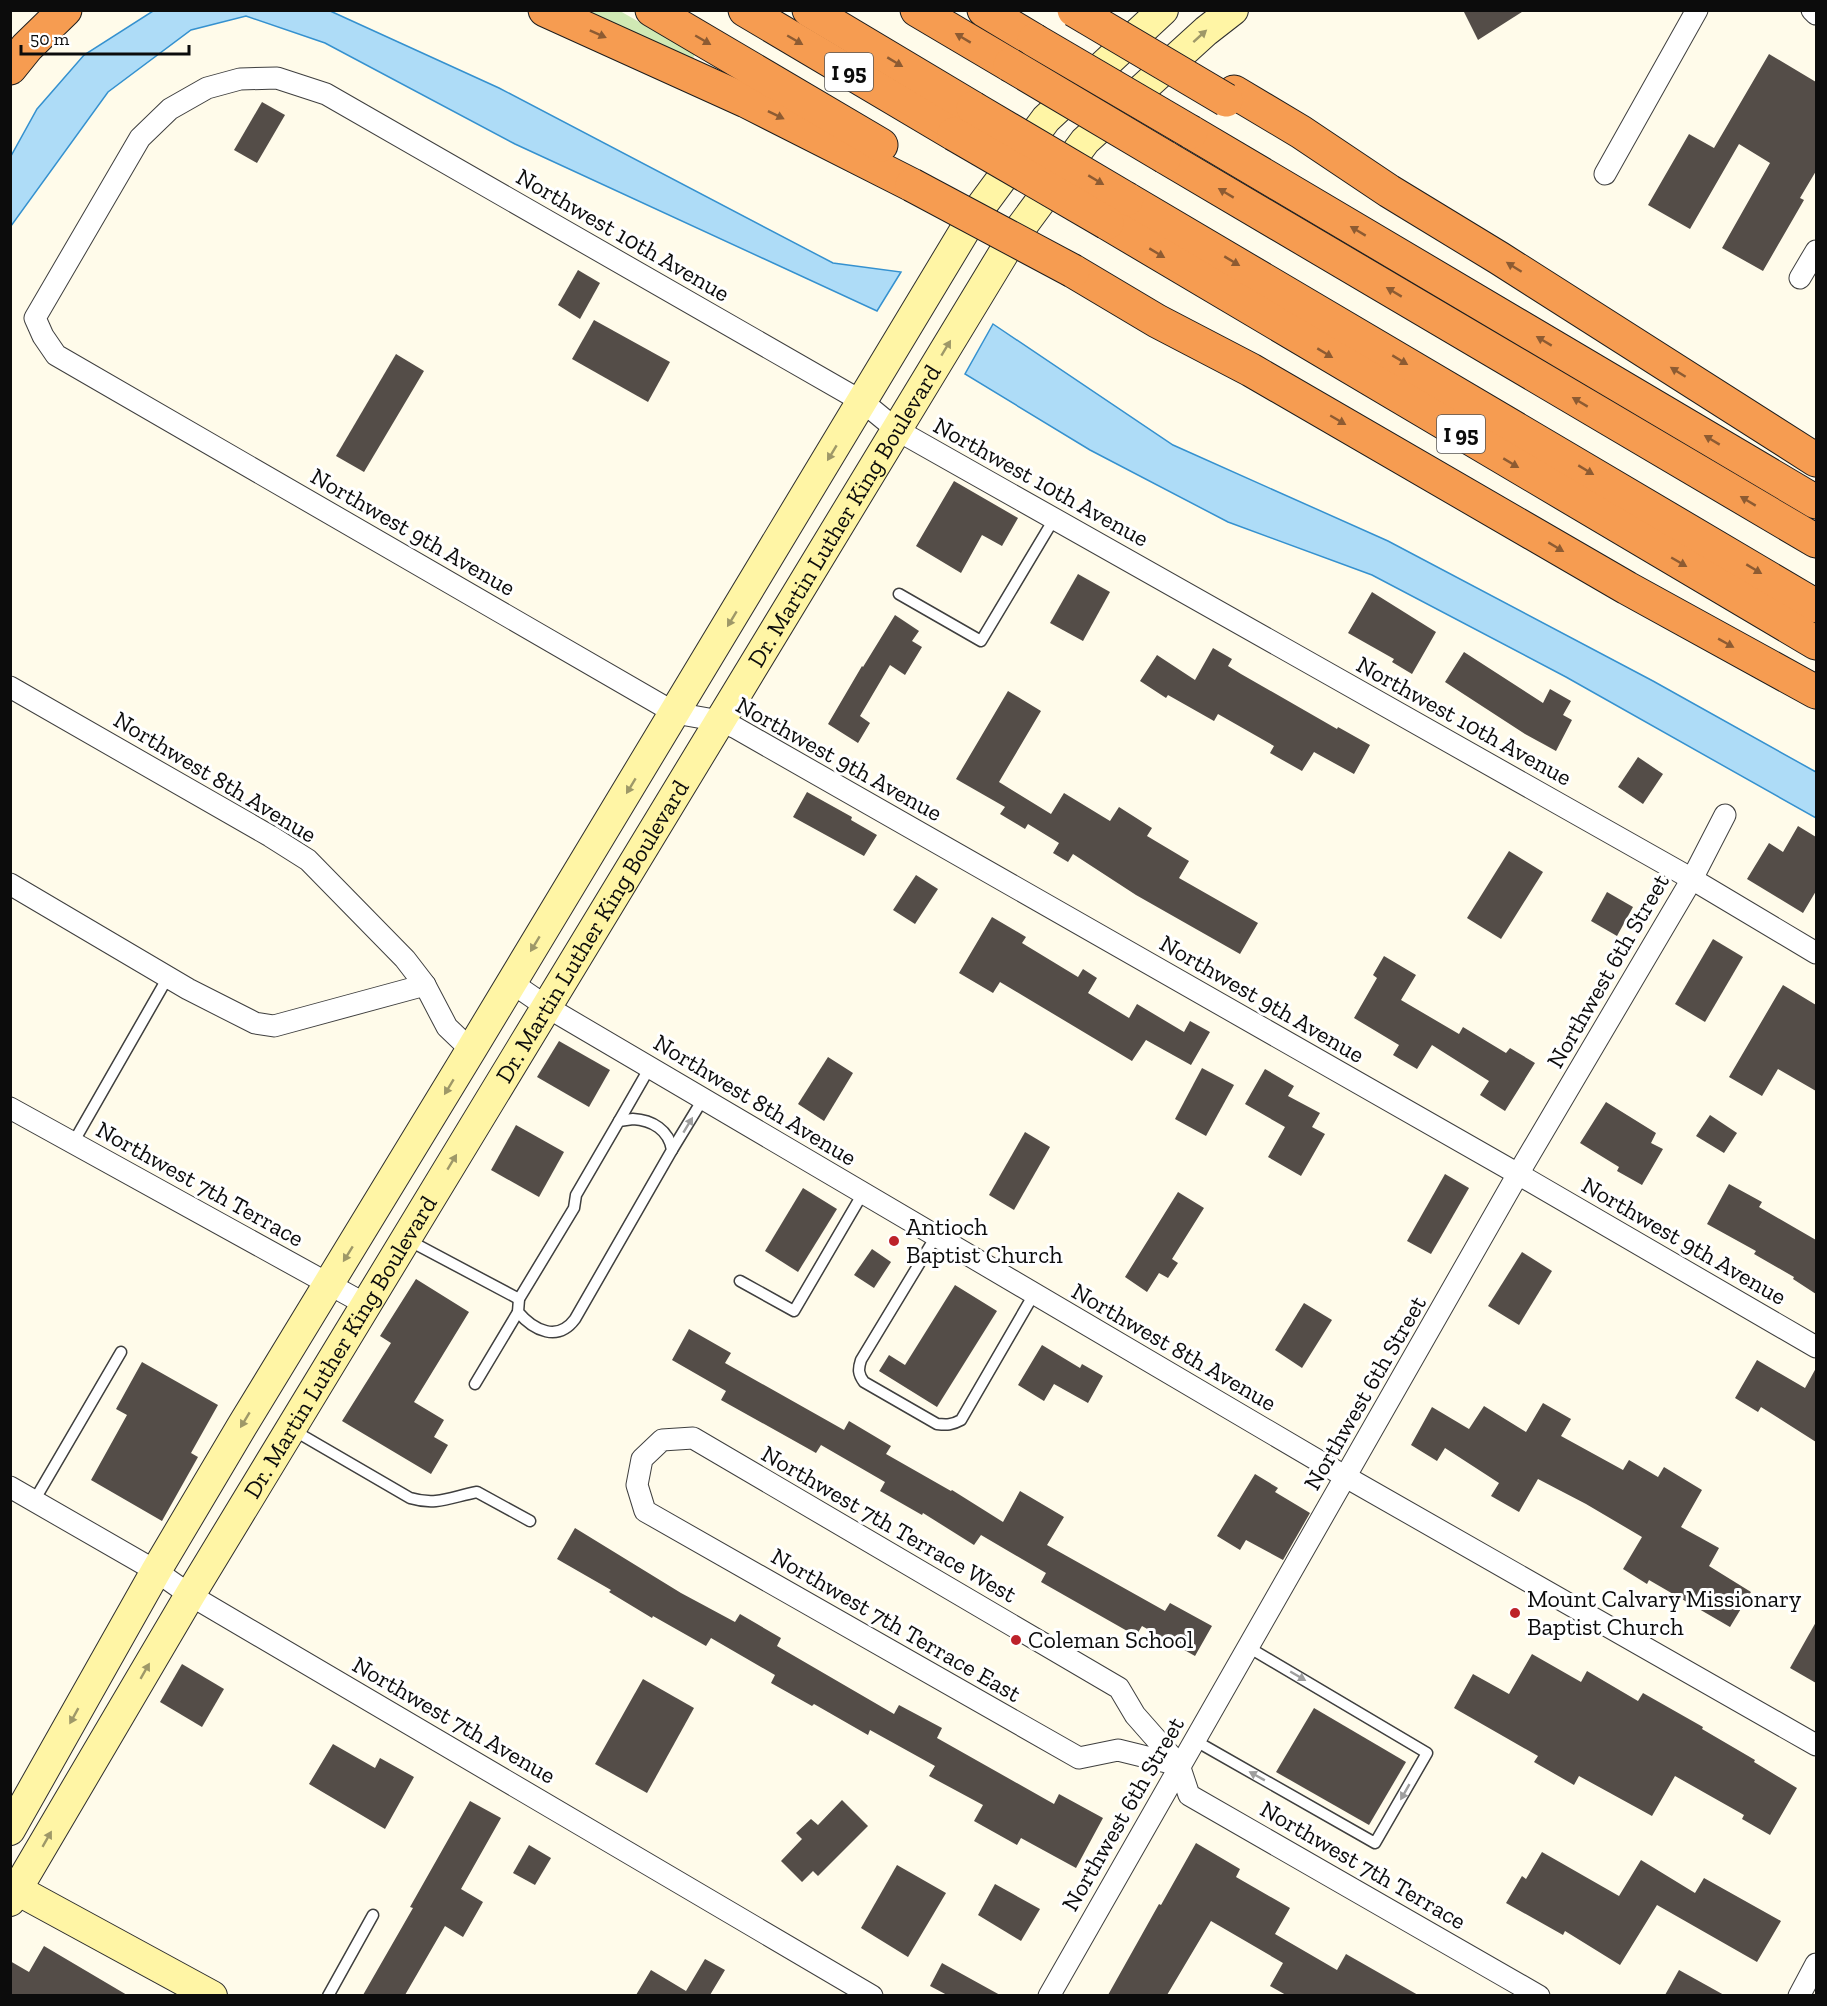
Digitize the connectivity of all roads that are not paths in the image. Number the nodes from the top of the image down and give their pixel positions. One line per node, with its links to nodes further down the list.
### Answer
1 (65, 10): 15 (highway)
2 (545, 10): 19 (highway, one-way to 19)
3 (652, 10): 19 (highway, one-way to 19)
4 (744, 10): 20 (highway, I 95, one-way to 20, bridge)
5 (809, 10): 20 (highway, one-way to 20, bridge)
6 (916, 10): 28 (highway, one-way to 6, bridge)
7 (984, 10): 26 (highway, one-way to 7, bridge)
8 (1074, 10): 16 (highway, bridge)
9 (1101, 10): 16 (highway)
10 (1163, 10): 23 (main road, Dr. Martin Luther King Boulevard)
11 (1233, 10): 24 (main road, Dr. Martin Luther King Boulevard, one-way to 11)
12 (1697, 10): 18 (street)
13 (1812, 10): 14 (street)
14 (1816, 14)
15 (10, 68)
16 (1230, 96): 25 (highway, one-way to 16)
17 (170, 109): 23 (street, Northwest 10th Avenue); 34 (street, Northwest 9th Avenue)
18 (1605, 174)
19 (918, 177): 33 (highway, one-way to 33)
20 (1117, 211): 30 (highway, one-way to 30); 31 (highway, I 95, one-way to 31)
21 (1816, 251): 22 (street)
22 (1800, 278)
23 (863, 402): 24 (street, Northwest 10th Avenue); 34 (main road, Dr. Martin Luther King Boulevard, one-way to 34)
24 (897, 430): 27 (street, Northwest 10th Avenue); 35 (main road, Dr. Martin Luther King Boulevard)
25 (1816, 460)
26 (1816, 502)
27 (1054, 519): 29 (lane); 37 (street, Northwest 10th Avenue)
28 (1816, 541)
29 (899, 594)
30 (1816, 606)
31 (1816, 643)
32 (10, 687): 42 (street, Northwest 8th Avenue)
33 (1816, 692)
34 (675, 713): 35 (street, Northwest 9th Avenue); 41 (main road, Dr. Martin Luther King Boulevard, one-way to 41)
35 (720, 721): 43 (main road, Dr. Martin Luther King Boulevard); 51 (street, Northwest 9th Avenue)
36 (1725, 815): 37 (street, Northwest 6th Street)
37 (1692, 879): 39 (street, Northwest 10th Avenue); 51 (street, Northwest 6th Street)
38 (10, 884): 40 (street)
39 (1816, 953)
40 (168, 977): 42 (street); 49 (lane)
41 (512, 983): 43 (street, Northwest 8th Avenue); 44 (main road, Dr. Martin Luther King Boulevard)
42 (425, 985): 44 (street, Northwest 8th Avenue)
43 (547, 1007): 45 (street, Northwest 8th Avenue); 54 (main road, Dr. Martin Luther King Boulevard, one-way to 43)
44 (471, 1050): 56 (main road, Dr. Martin Luther King Boulevard, one-way to 56)
45 (650, 1067): 46 (street, Northwest 8th Avenue); 48 (lane)
46 (703, 1099): 50 (lane, one-way to 46); 52 (street, Northwest 8th Avenue)
47 (10, 1108): 49 (street, Northwest 7th Terrace)
48 (619, 1121): 50 (lane); 58 (lane)
49 (73, 1143): 56 (street, Northwest 7th Terrace)
50 (672, 1150): 60 (lane)
51 (1518, 1174): 61 (street, Northwest 9th Avenue); 66 (street, Northwest 6th Street)
52 (863, 1193): 53 (street, Northwest 8th Avenue); 55 (lane)
53 (936, 1236): 57 (street, Northwest 8th Avenue); 57 (lane)
54 (405, 1238): 58 (lane); 59 (main road, Dr. Martin Luther King Boulevard)
55 (740, 1281)
56 (329, 1284): 59 (street, Northwest 7th Terrace); 70 (main road, Dr. Martin Luther King Boulevard, one-way to 70)
57 (1034, 1293): 66 (street, Northwest 8th Avenue)
58 (519, 1299): 60 (lane)
59 (365, 1304): 64 (main road, Dr. Martin Luther King Boulevard)
60 (518, 1312): 63 (lane)
61 (1816, 1347)
62 (121, 1352): 68 (lane)
63 (475, 1384)
64 (290, 1429): 69 (lane); 71 (main road, Dr. Martin Luther King Boulevard)
65 (642, 1459): 75 (street, Northwest 7th Terrace West); 75 (street, Northwest 7th Terrace East)
66 (1346, 1477): 72 (street, Northwest 6th Street); 74 (street, Northwest 8th Avenue)
67 (10, 1487): 68 (street, Northwest 7th Avenue)
68 (34, 1501): 70 (street, Northwest 7th Avenue)
69 (530, 1521)
70 (156, 1571): 71 (street, Northwest 7th Avenue); 76 (main road, Dr. Martin Luther King Boulevard, one-way to 76)
71 (190, 1595): 77 (main road, Dr. Martin Luther King Boulevard, one-way to 71); 82 (street, Northwest 7th Avenue)
72 (1248, 1647): 73 (street, Northwest 6th Street); 73 (lane, one-way to 73)
73 (1194, 1740): 75 (street, Northwest 6th Street)
74 (1816, 1745)
75 (1179, 1766): 83 (street, Northwest 6th Street); 84 (street, Northwest 7th Terrace)
76 (10, 1830)
77 (13, 1892): 80 (main road)
78 (373, 1915): 81 (lane)
79 (1816, 1964): 85 (street)
80 (212, 1995)
81 (328, 1995)
82 (872, 1995)
83 (1049, 1995)
84 (1539, 1995)
85 (1799, 1995)

